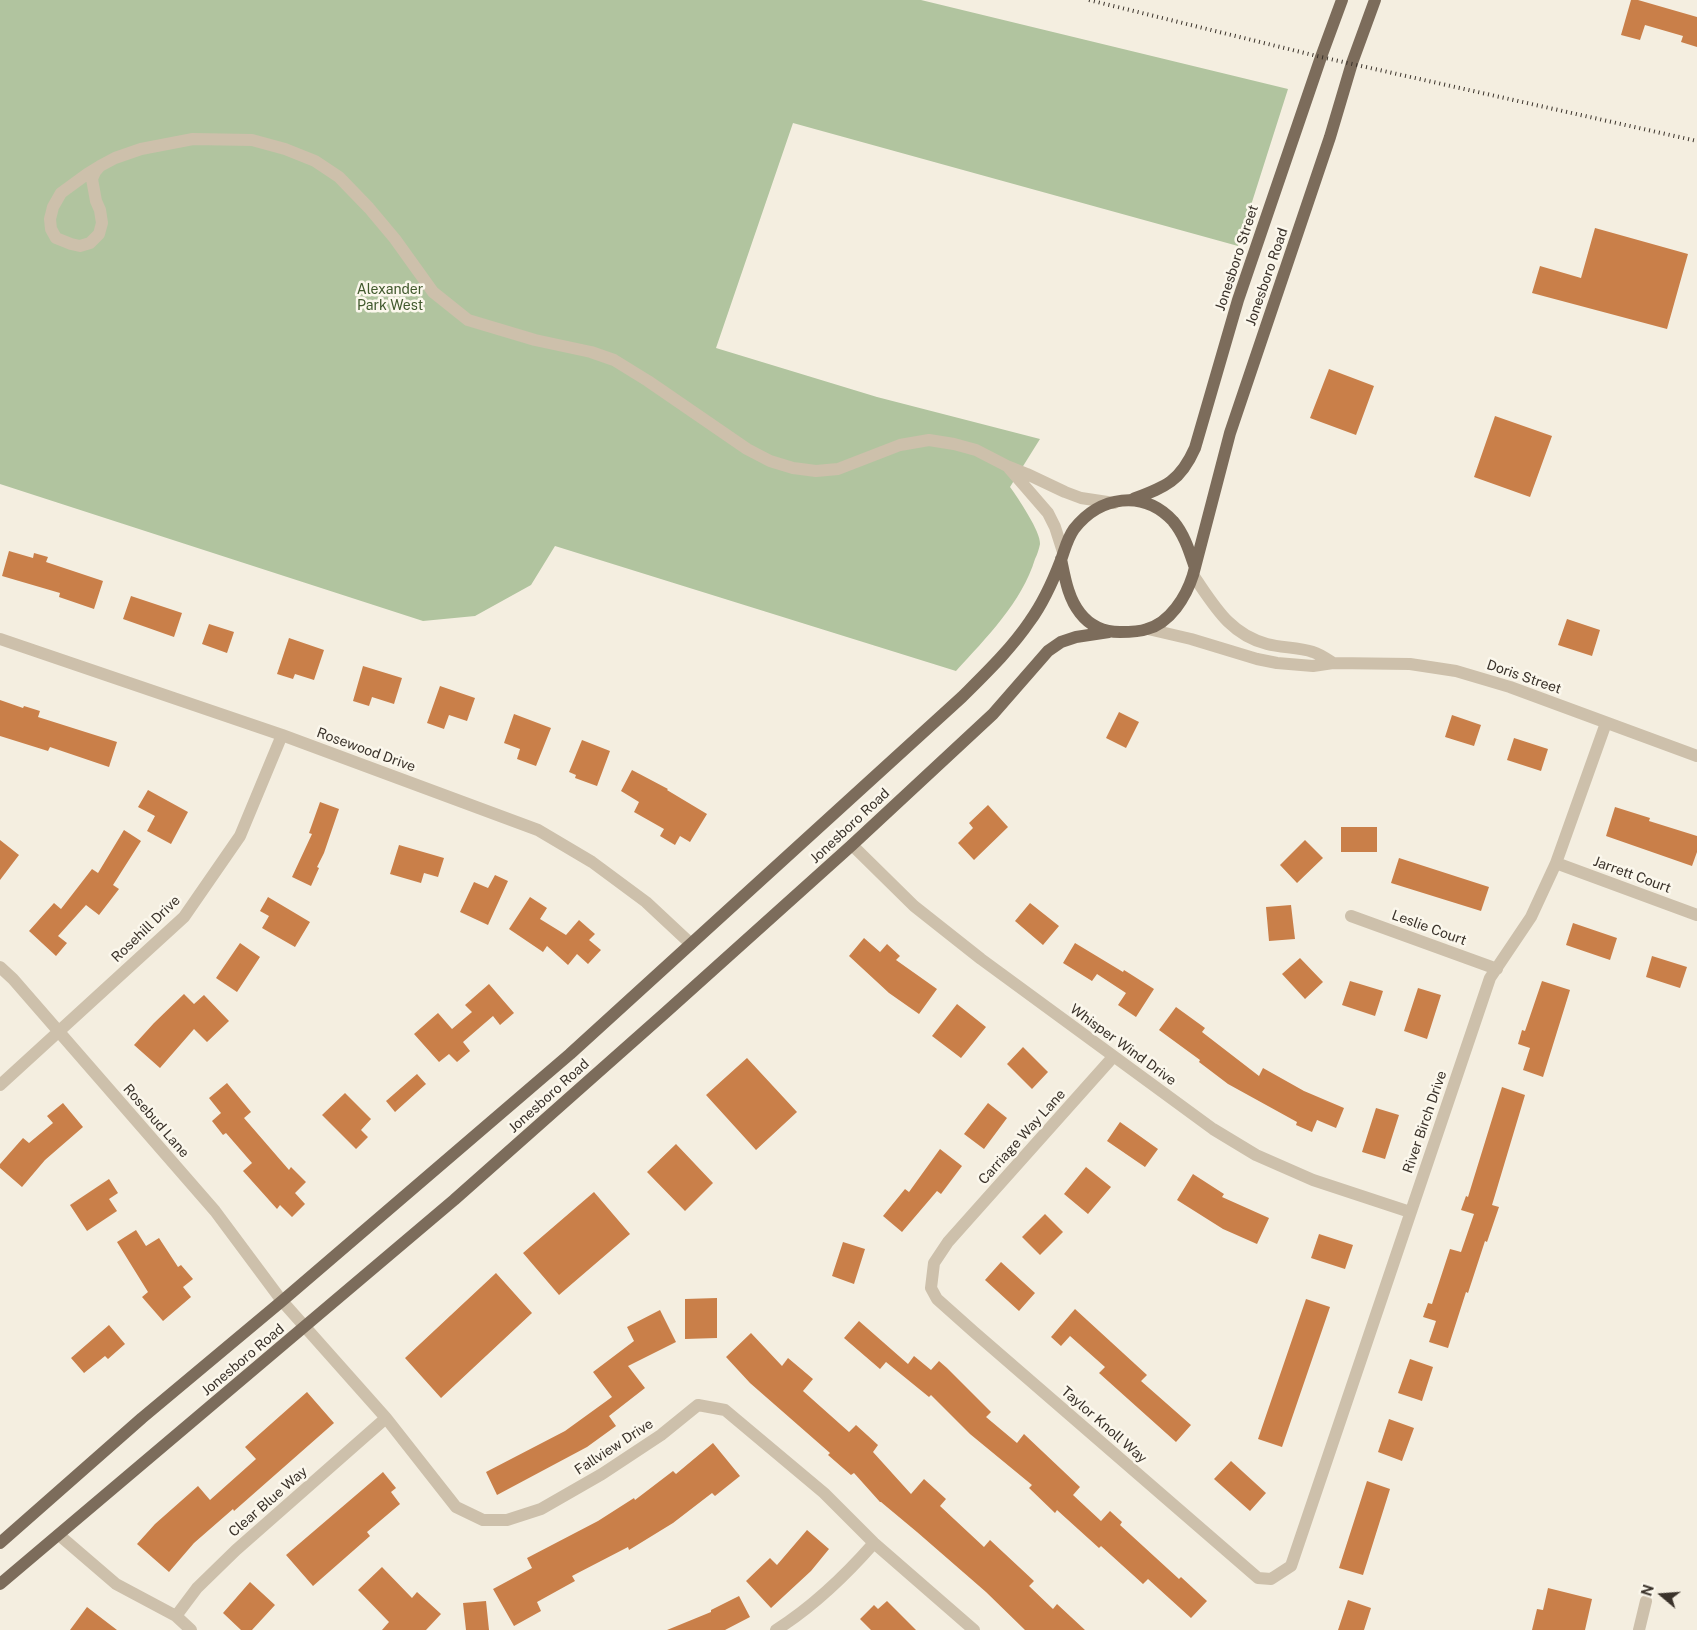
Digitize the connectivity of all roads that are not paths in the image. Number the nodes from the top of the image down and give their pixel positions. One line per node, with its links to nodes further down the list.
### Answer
1 (1342, 0): 5 (main road, Jonesboro Street)
2 (1375, 0): 8 (main road, Jonesboro Road)
3 (100, 166): 3 (street); 4 (street)
4 (1007, 466): 6 (street); 7 (street)
5 (1133, 500): 6 (main road); 8 (main road)
6 (1114, 503): 7 (main road)
7 (1062, 556): 10 (main road); 20 (main road, Jonesboro Road)
8 (1193, 570): 9 (main road); 12 (street, Doris Street)
9 (1148, 629): 10 (main road); 12 (street, Doris Street)
10 (1109, 632): 16 (main road, Jonesboro Road)
11 (0, 639): 14 (street, Rosewood Drive)
12 (1333, 663): 13 (street, Doris Street)
13 (1606, 723): 15 (street, Doris Street); 17 (street, River Birch Drive)
14 (282, 735): 20 (street, Rosewood Drive); 23 (street, Rosehill Drive)
15 (1697, 756)
16 (852, 845): 24 (street, Whisper Wind Drive); 29 (main road, Jonesboro Road)
17 (1556, 863): 19 (street, Jarrett Court); 22 (street, River Birch Drive)
18 (1351, 916): 22 (street, Leslie Court)
19 (1697, 916)
20 (691, 944): 28 (main road, Jonesboro Road)
21 (0, 967): 23 (street, Rosebud Lane)
22 (1497, 968): 26 (street, River Birch Drive)
23 (59, 1032): 25 (street, Rosehill Drive); 28 (street, Rosebud Lane)
24 (1113, 1057): 26 (street, Whisper Wind Drive); 27 (street, Carriage Way Lane)
25 (0, 1085)
26 (1410, 1212): 33 (street, River Birch Drive)
27 (953, 1237): 33 (street, Taylor Knoll Way)
28 (282, 1301): 29 (street, Fallview Drive); 34 (main road, Jonesboro Road)
29 (305, 1327): 30 (street, Fallview Drive); 31 (main road, Jonesboro Road)
30 (386, 1418): 32 (street, Fallview Drive); 37 (street, Clear Blue Way)
31 (58, 1535): 35 (main road, Jonesboro Road); 37 (street)
32 (874, 1542): 39 (street); 40 (street, Fallview Drive)
33 (1300, 1542)
34 (0, 1543)
35 (0, 1584)
36 (1646, 1601): 41 (street)
37 (176, 1616): 38 (street)
38 (191, 1630)
39 (776, 1630)
40 (974, 1630)
41 (1639, 1630)

